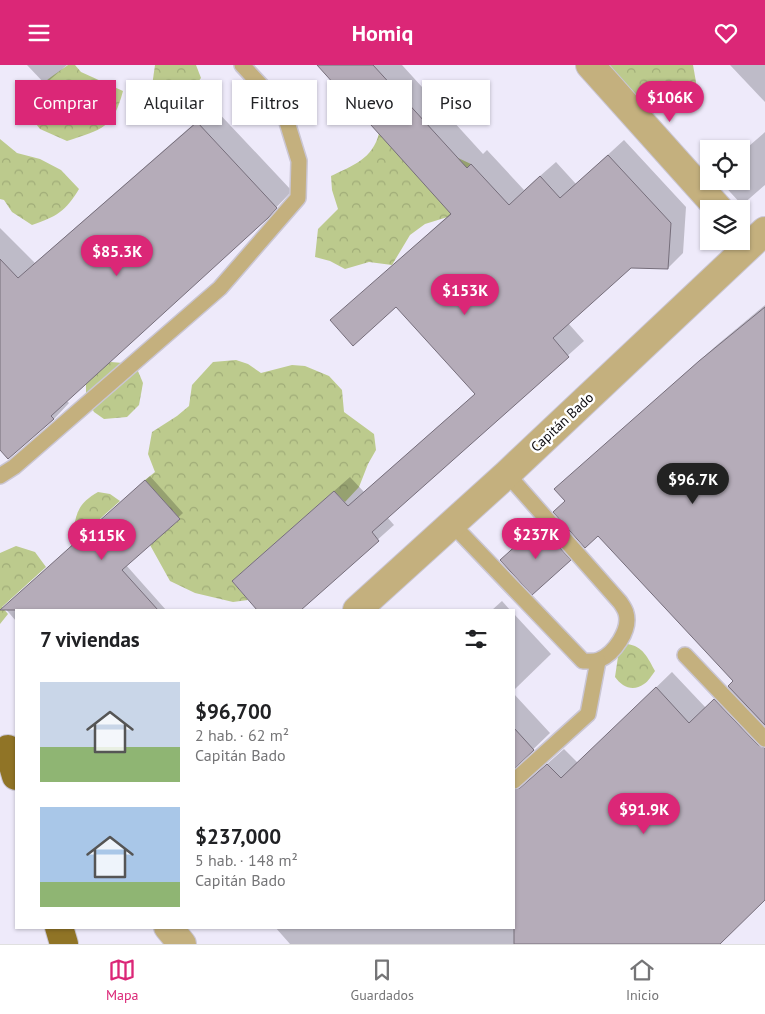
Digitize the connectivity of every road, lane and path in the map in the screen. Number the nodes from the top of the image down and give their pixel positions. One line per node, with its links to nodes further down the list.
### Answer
1 (242, 65): 6 (lane)
2 (590, 65): 3 (street)
3 (711, 200)
4 (752, 236): 5 (street, Capitán Bado)
5 (507, 474): 7 (street, Capitán Bado); 10 (lane)
6 (0, 476)
7 (452, 524): 8 (street, Capitán Bado); 10 (lane)
8 (358, 609)
9 (685, 655): 11 (lane)
10 (598, 661): 14 (lane)
11 (765, 739)
12 (8, 749): 13 (highway)
13 (15, 774)
14 (515, 780)
15 (60, 929): 17 (highway)
16 (170, 929): 18 (street)
17 (64, 944)
18 (182, 944)

